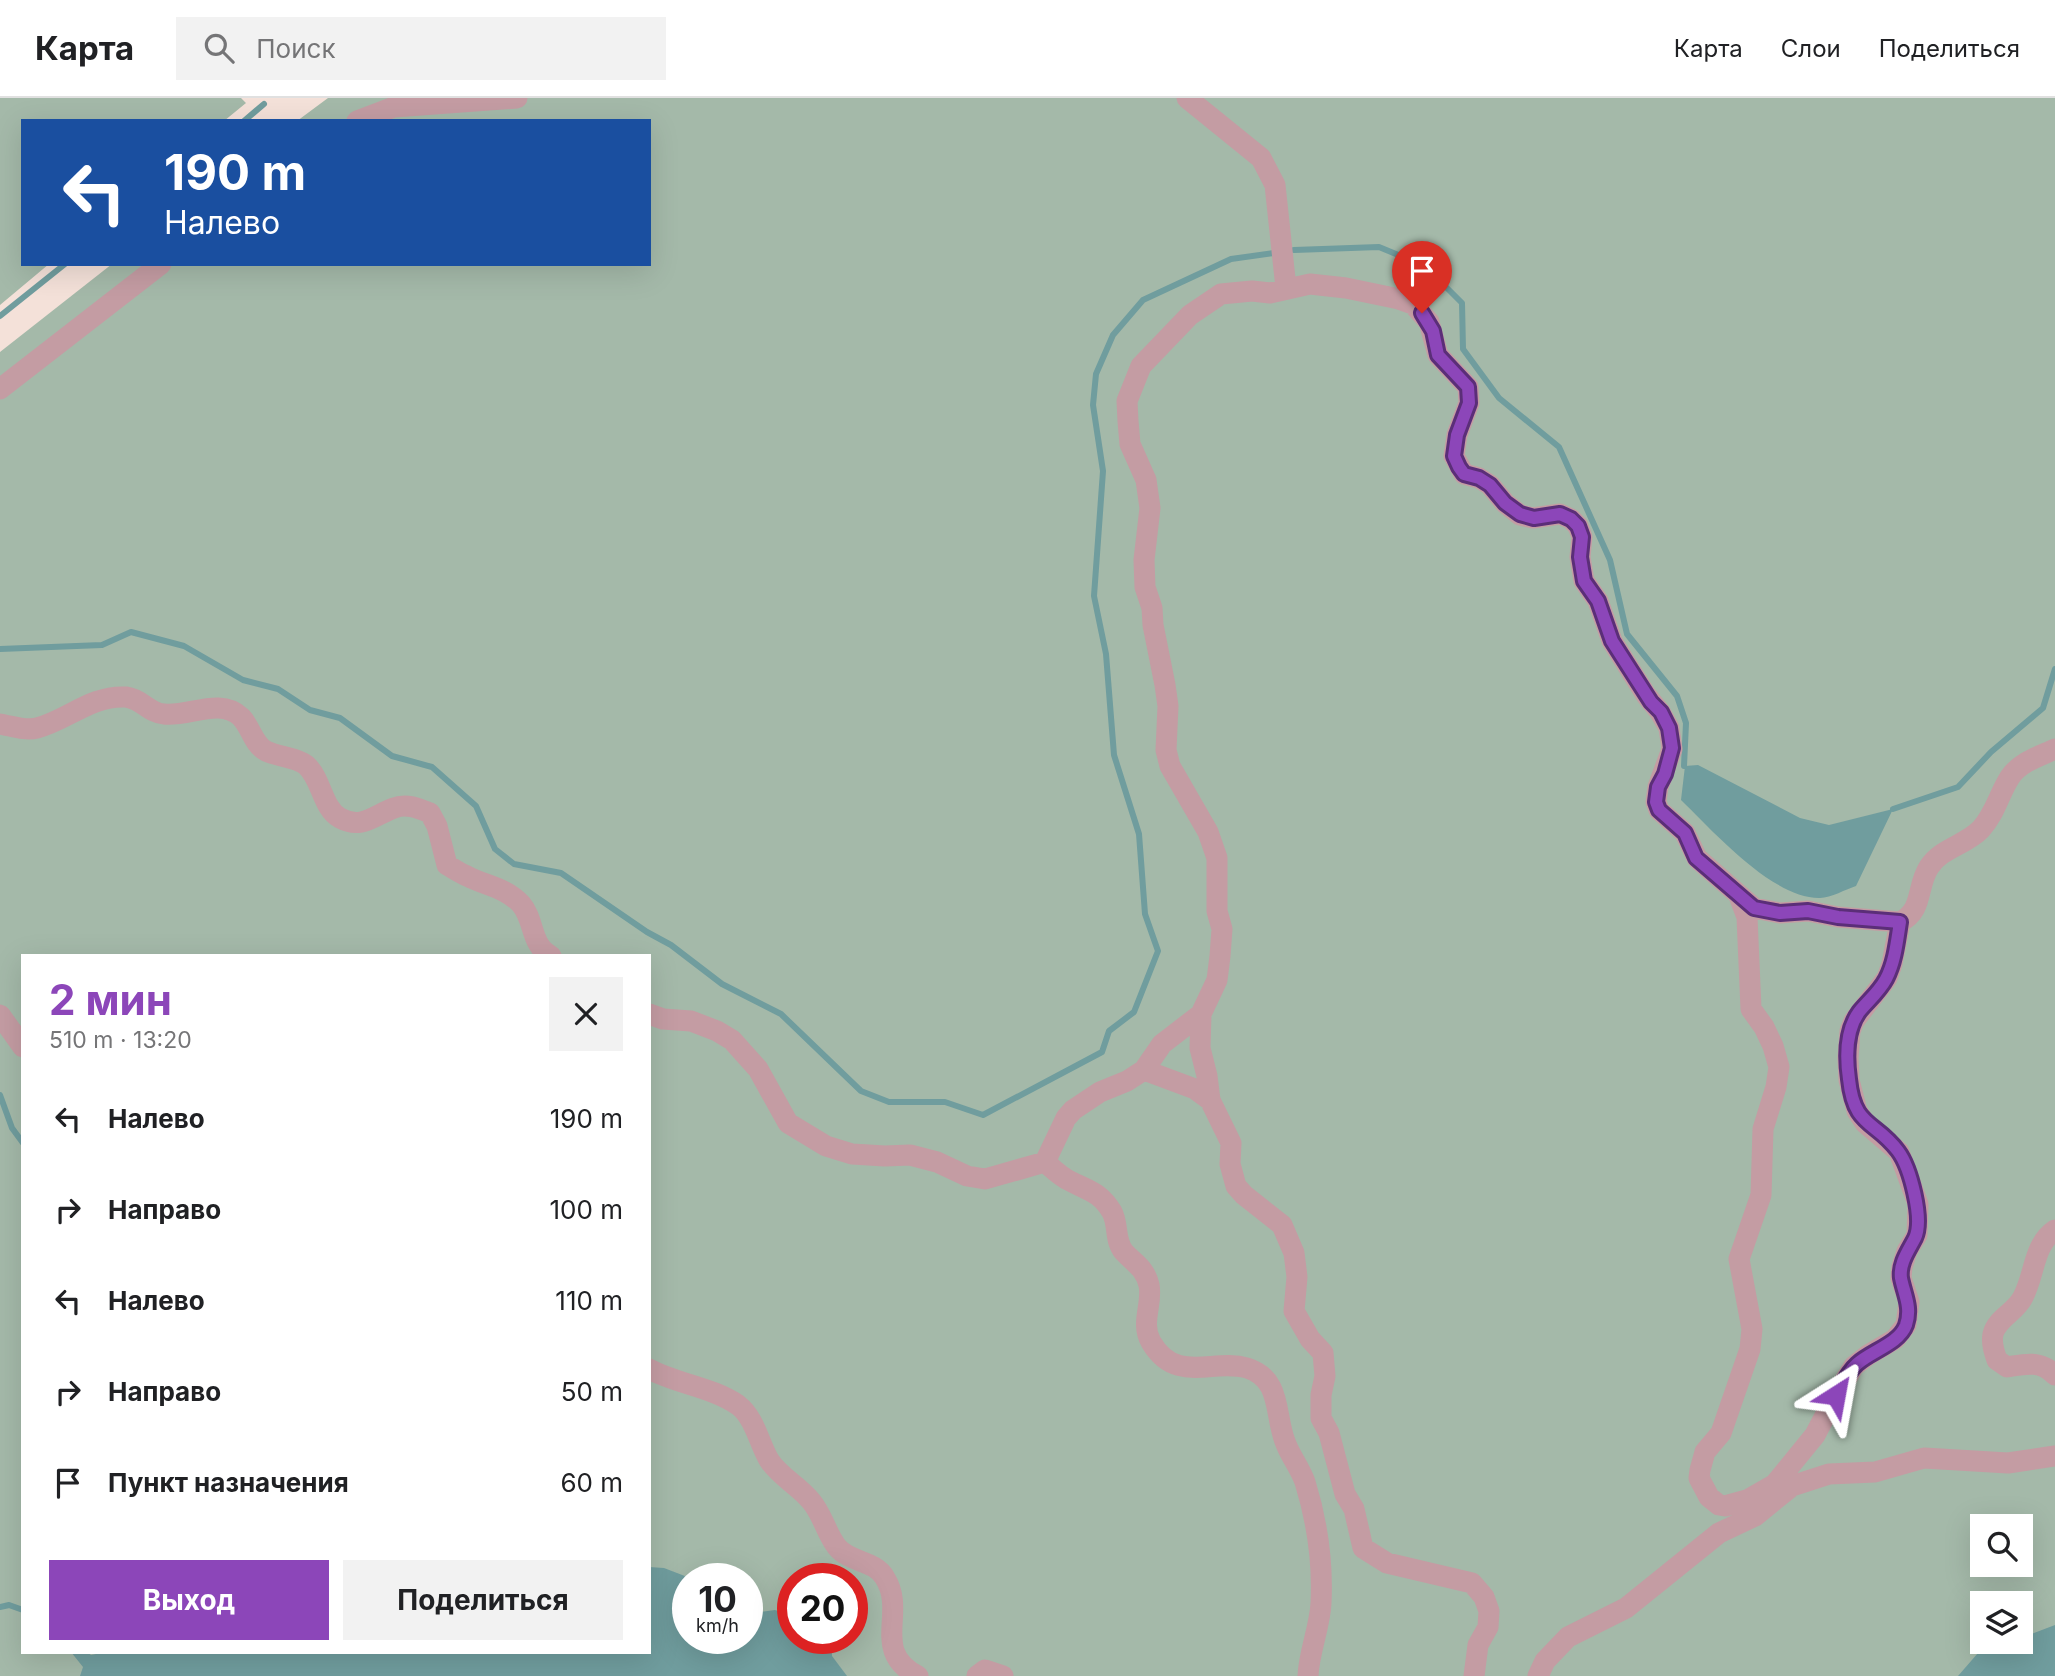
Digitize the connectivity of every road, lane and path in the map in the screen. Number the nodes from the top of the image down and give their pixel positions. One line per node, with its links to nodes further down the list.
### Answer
1 (517, 98): 3 (lane)
2 (1187, 98): 5 (lane)
3 (362, 119)
4 (158, 266): 6 (lane)
5 (1286, 288): 9 (lane); 12 (lane)
6 (0, 389)
7 (0, 723): 11 (lane)
8 (2055, 748): 10 (lane)
9 (1739, 896): 10 (lane); 23 (lane)
10 (1900, 922): 23 (lane)
11 (549, 954)
12 (1201, 1014): 16 (lane); 17 (lane)
13 (0, 1015): 15 (lane)
14 (651, 1015): 18 (lane)
15 (21, 1044)
16 (1144, 1070): 17 (lane); 18 (lane)
17 (1210, 1100): 29 (lane)
18 (1045, 1162): 28 (lane)
19 (2055, 1230): 21 (lane)
20 (651, 1370): 25 (lane)
21 (2055, 1375)
22 (2055, 1456): 24 (lane)
23 (1718, 1505): 24 (lane)
24 (1719, 1533): 30 (lane)
25 (918, 1676)
26 (977, 1676): 27 (lane)
27 (1003, 1676)
28 (1308, 1676)
29 (1474, 1676)
30 (1538, 1676)

